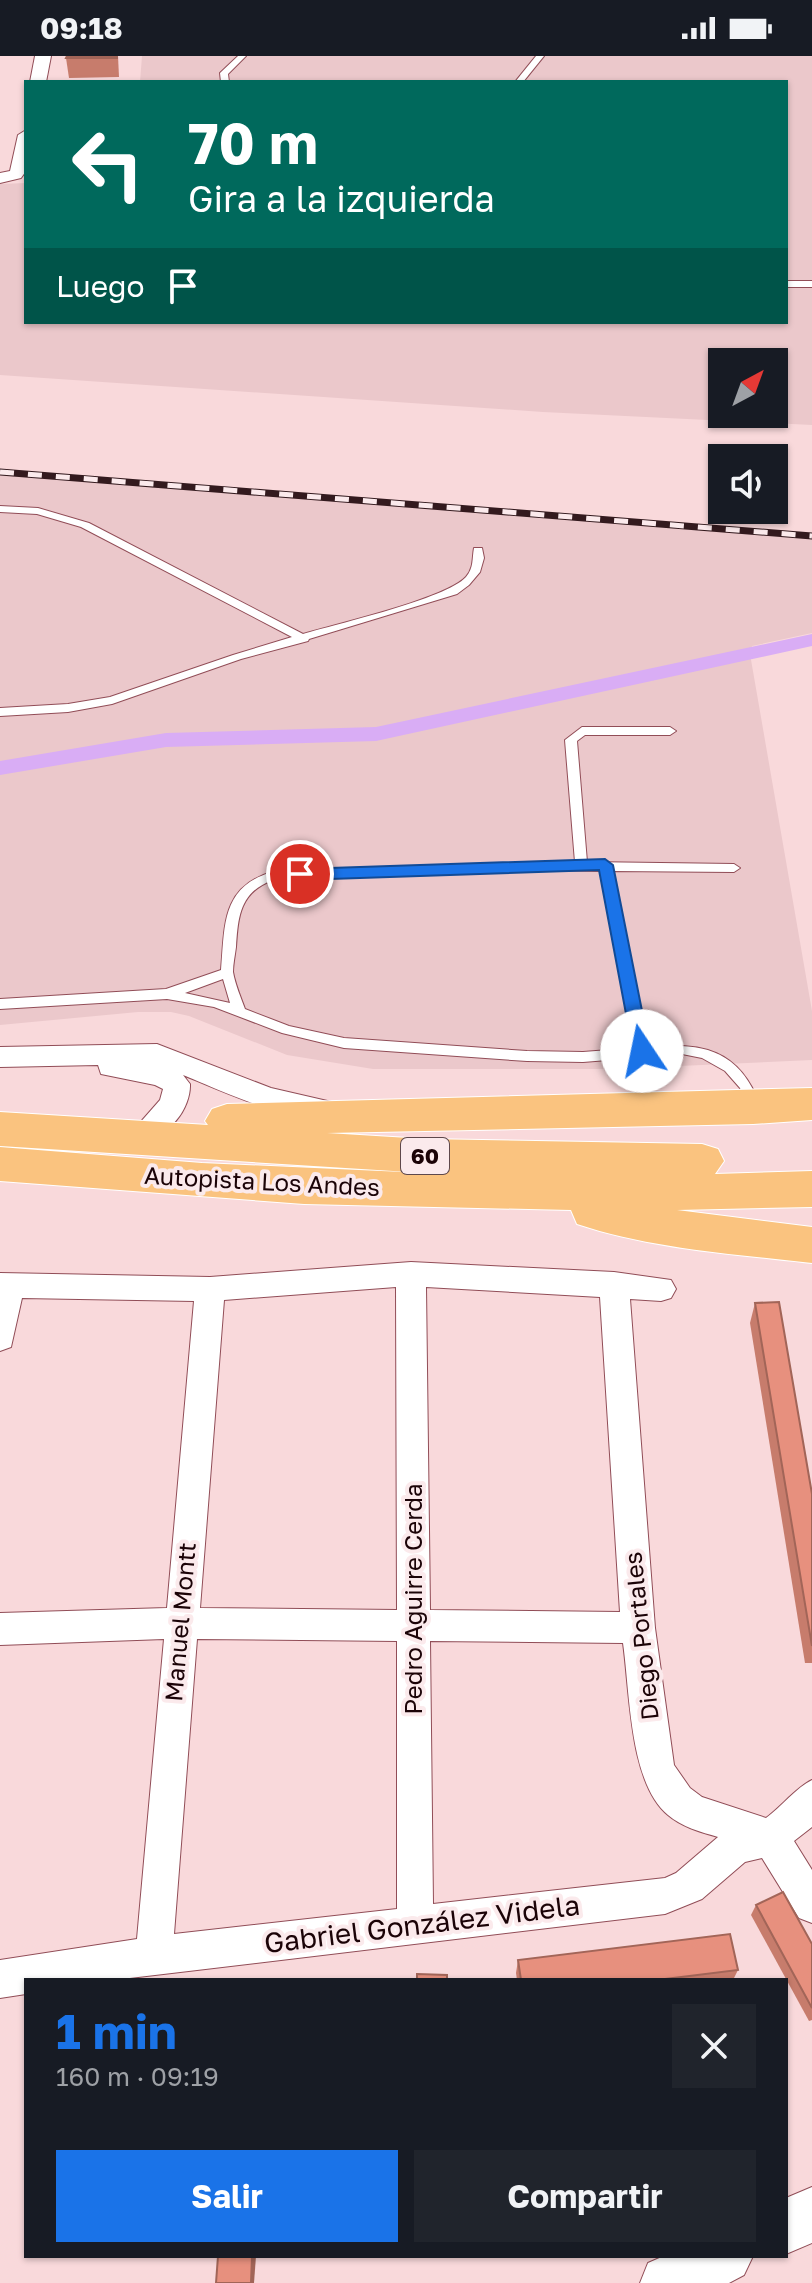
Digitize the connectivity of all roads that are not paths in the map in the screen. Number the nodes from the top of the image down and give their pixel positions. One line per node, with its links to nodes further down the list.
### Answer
1 (43, 56): 4 (street)
2 (242, 56): 5 (lane)
3 (540, 56): 6 (lane)
4 (38, 80)
5 (225, 80)
6 (521, 80)
7 (24, 144): 8 (street)
8 (0, 178)
9 (788, 284): 10 (lane)
10 (812, 284)
11 (0, 509): 13 (lane)
12 (478, 550): 13 (lane)
13 (304, 639): 14 (lane)
14 (0, 712)
15 (670, 731): 16 (lane)
16 (581, 865): 17 (lane); 19 (lane)
17 (605, 865): 18 (lane); 23 (lane)
18 (734, 868)
19 (227, 973): 20 (lane); 22 (lane)
20 (167, 994): 21 (lane); 22 (lane)
21 (0, 1004)
22 (239, 1010): 23 (lane)
23 (642, 1051): 26 (lane)
24 (11, 1056): 27 (street); 28 (street)
25 (812, 1104): 26 (highway)
26 (753, 1108): 27 (highway)
27 (350, 1115): 28 (highway)
28 (152, 1125): 29 (highway)
29 (19, 1132): 30 (highway, Autopista Los Andes / 60)
30 (812, 1160)
31 (0, 1164): 33 (highway, Autopista Los Andes / 60)
32 (812, 1189): 33 (highway, Autopista Los Andes / 60)
33 (509, 1193): 34 (highway)
34 (812, 1245)
35 (411, 1274): 36 (street); 38 (street); 42 (street, Pedro Aguirre Cerda)
36 (614, 1284): 39 (street); 43 (street, Diego Portales)
37 (4, 1286): 38 (street); 40 (street)
38 (210, 1289): 41 (street, Manuel Montt)
39 (661, 1289)
40 (0, 1338)
41 (181, 1623): 42 (street); 44 (street); 49 (street, Manuel Montt)
42 (415, 1626): 43 (street); 48 (street, Pedro Aguirre Cerda)
43 (638, 1628): 46 (street, Diego Portales)
44 (0, 1629)
45 (812, 1798): 46 (street, Gabriel González Videla)
46 (770, 1838): 47 (street); 48 (street, Gabriel González Videla)
47 (812, 1905)
48 (415, 1923): 49 (street, Gabriel González Videla)
49 (154, 1955): 50 (street, Gabriel González Videla)
50 (0, 1979)
51 (812, 2214): 52 (main road)
52 (788, 2226)
53 (721, 2258): 54 (main road)
54 (668, 2283)

